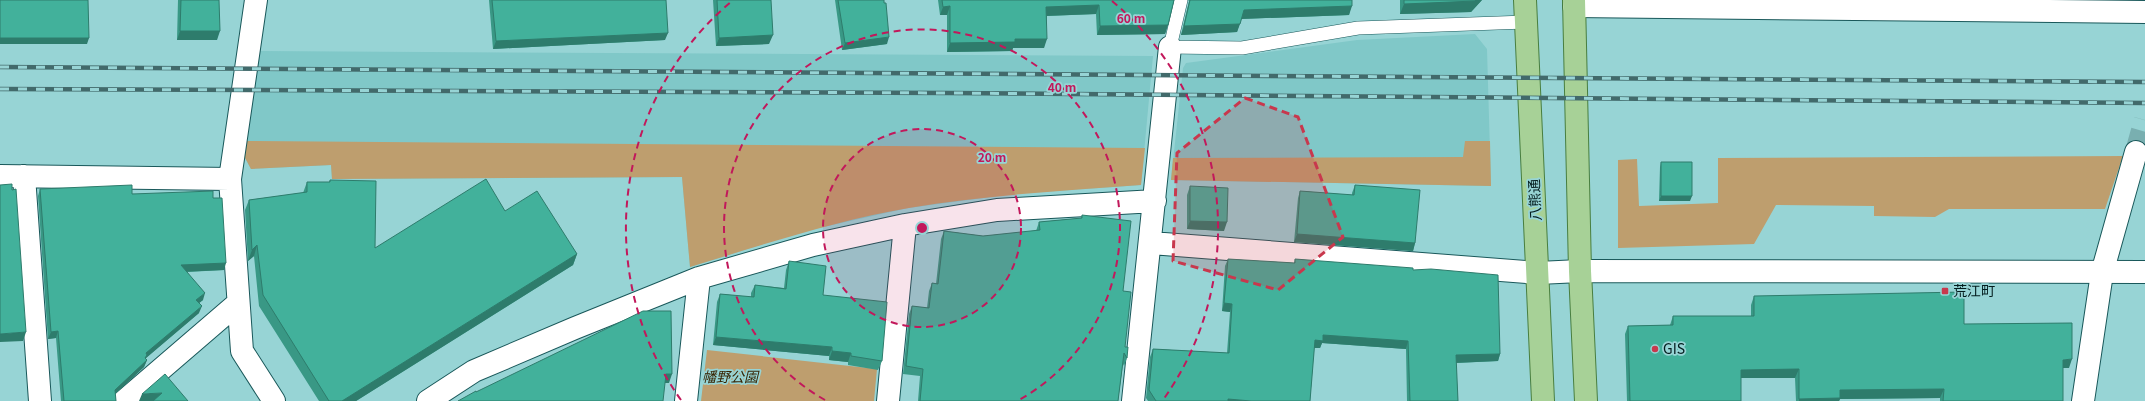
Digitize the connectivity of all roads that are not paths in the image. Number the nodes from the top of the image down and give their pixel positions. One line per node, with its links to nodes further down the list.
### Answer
1 (256, 0): 13 (street)
2 (1181, 0): 9 (lane)
3 (1525, 0): 8 (main road, 八熊通)
4 (1574, 3): 5 (street); 17 (main road)
5 (1819, 5): 6 (street)
6 (2020, 6): 7 (street)
7 (2145, 12)
8 (1526, 22): 9 (lane); 19 (main road, 八熊通)
9 (1170, 47): 14 (street)
10 (2136, 152): 20 (street)
11 (0, 176): 12 (street)
12 (24, 176): 13 (street); 23 (street)
13 (230, 179): 22 (street)
14 (1155, 201): 15 (street); 16 (street)
15 (905, 225): 21 (street); 28 (street)
16 (1150, 243): 19 (street); 29 (street)
17 (1580, 271): 19 (street); 20 (street); 31 (main road)
18 (2145, 272): 20 (street)
19 (1538, 273): 30 (main road, 八熊通)
20 (2102, 273): 32 (street)
21 (700, 278): 26 (street); 27 (street)
22 (238, 303): 24 (street); 25 (street)
23 (40, 401)
24 (124, 401)
25 (274, 401)
26 (428, 401)
27 (686, 401)
28 (888, 401)
29 (1133, 401)
30 (1543, 401)
31 (1586, 401)
32 (2083, 401)

